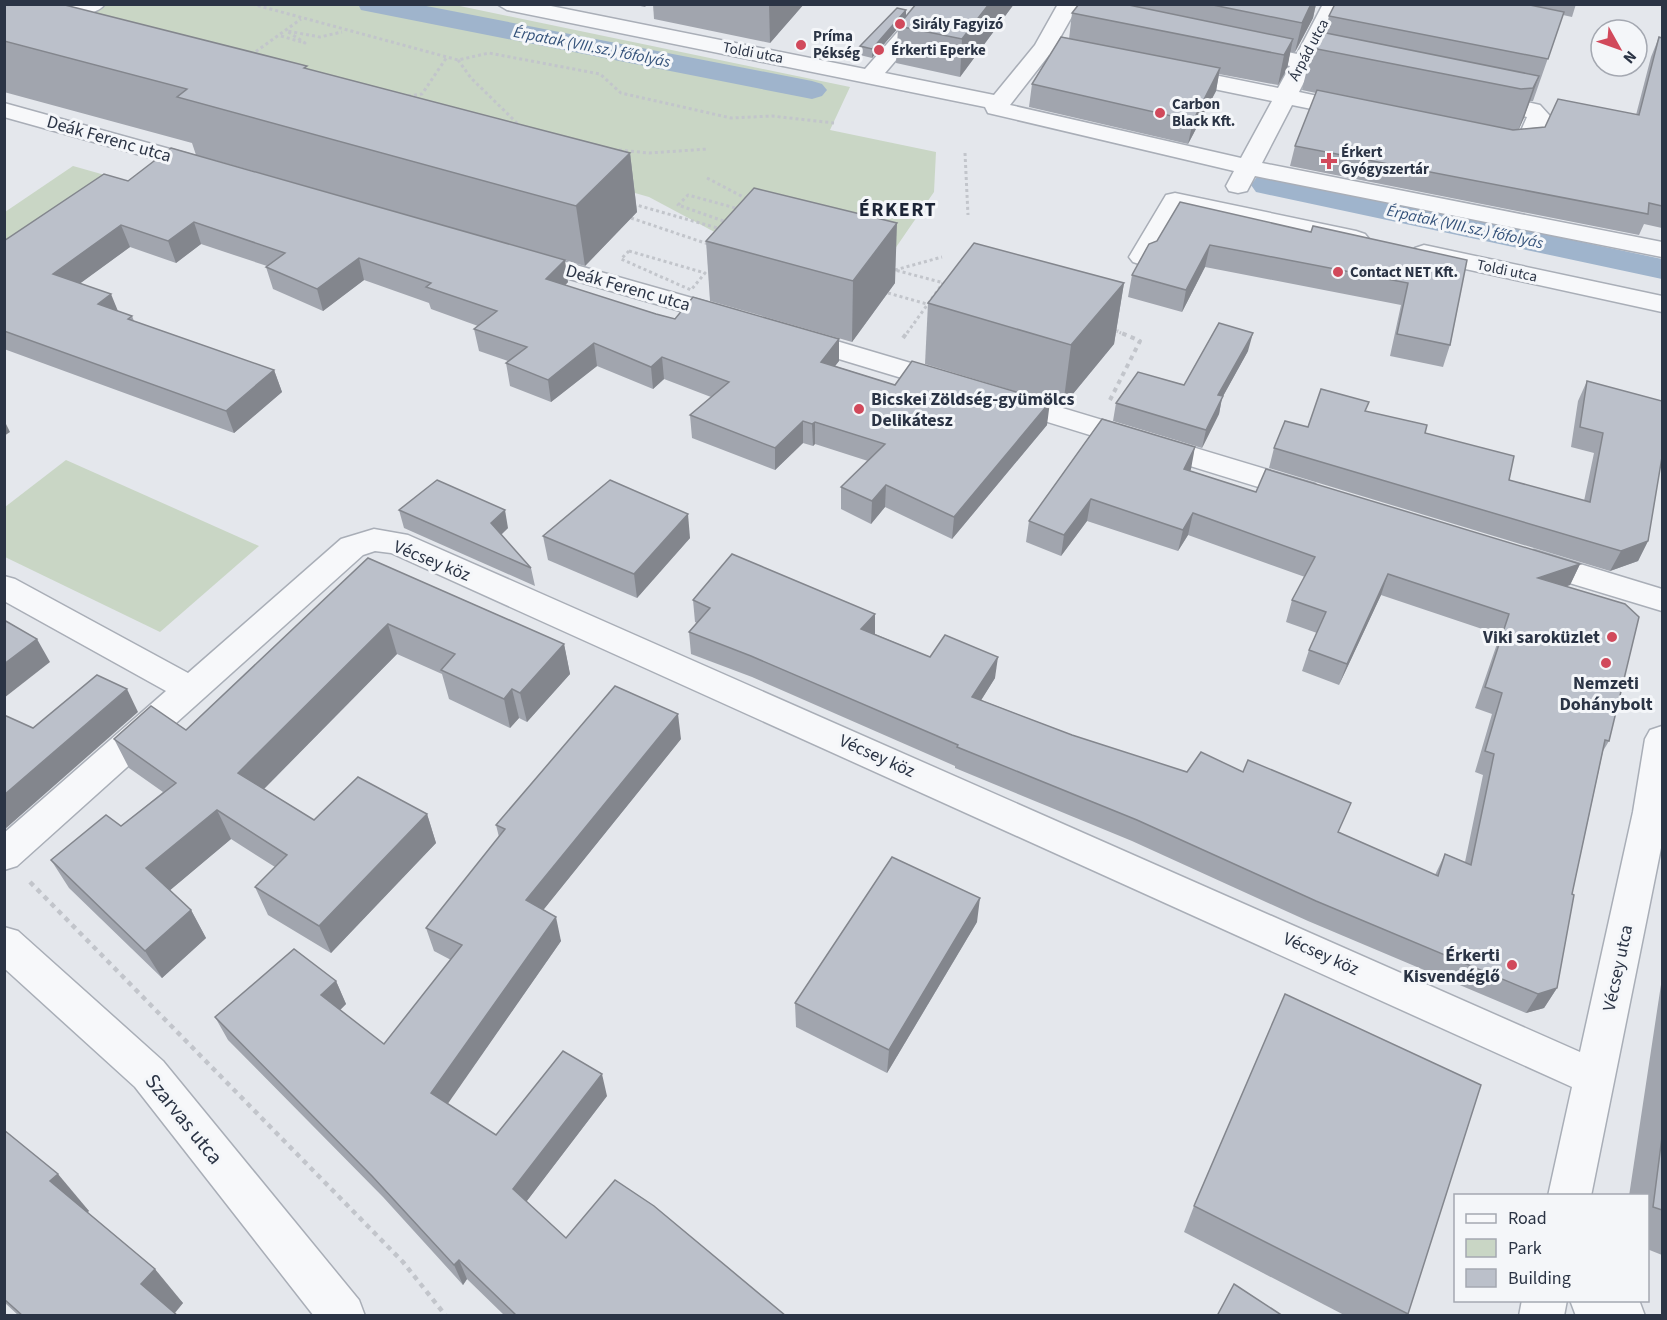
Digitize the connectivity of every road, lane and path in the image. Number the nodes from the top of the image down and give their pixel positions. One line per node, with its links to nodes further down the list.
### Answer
1 (26, 4): 2 (street)
2 (95, 4)
3 (252, 4): 8 (path)
4 (507, 4): 21 (street, Toldi utca)
5 (934, 4): 21 (street)
6 (1069, 4): 14 (street)
7 (1343, 5): 16 (street, Árpád utca)
8 (302, 19): 9 (path); 10 (path)
9 (286, 31): 10 (path); 11 (path); 11 (path)
10 (344, 31): 15 (path)
11 (280, 36): 17 (path)
12 (1281, 36): 16 (street)
13 (1222, 46): 16 (street)
14 (1044, 47): 19 (street); 26 (street)
15 (447, 57): 18 (path); 25 (path)
16 (1305, 58): 22 (street); 24 (street, Árpád utca)
17 (244, 60)
18 (458, 60): 29 (path); 30 (path)
19 (1124, 63)
20 (1159, 70): 24 (street)
21 (871, 76): 26 (street, Toldi utca)
22 (1372, 76)
23 (1464, 95): 31 (street)
24 (1285, 96): 28 (street); 35 (street)
25 (399, 97)
26 (998, 106): 35 (street, Toldi utca)
27 (4, 110): 36 (street, Deák Ferenc utca)
28 (1378, 115)
29 (834, 123)
30 (521, 127)
31 (1471, 134)
32 (708, 149): 33 (path)
33 (618, 150)
34 (965, 153): 40 (path)
35 (1248, 167): 39 (street); 46 (street, Toldi utca)
36 (233, 174)
37 (707, 178): 42 (path)
38 (630, 203): 43 (path)
39 (1226, 211): 48 (street, Toldi utca); 55 (street, Toldi utca)
40 (968, 215)
41 (631, 218): 44 (path)
42 (730, 224)
43 (722, 230)
44 (718, 247)
45 (493, 249): 59 (street, Deák Ferenc utca)
46 (1662, 250)
47 (942, 257): 50 (path)
48 (1142, 257)
49 (883, 267): 50 (path)
50 (894, 270): 51 (path)
51 (943, 283): 52 (path); 54 (path)
52 (954, 286)
53 (888, 293): 54 (path)
54 (927, 304): 56 (path); 58 (path)
55 (1662, 304)
56 (936, 306)
57 (1112, 329): 59 (path)
58 (903, 338)
59 (1096, 428): 60 (street, Deák Ferenc utca)
60 (1324, 497)
61 (1505, 552): 63 (street)
62 (4, 587): 64 (street)
63 (1662, 600)
64 (190, 689): 66 (street, Vécsey köz); 68 (street, Vécsey köz)
65 (1662, 739): 68 (street, Vécsey utca)
66 (13, 863): 72 (path)
67 (4, 942): 71 (street, Szarvas utca)
68 (1595, 1078): 69 (street, Vécsey utca)
69 (1569, 1194)
70 (1596, 1302): 73 (street)
71 (343, 1316)
72 (446, 1316)
73 (1623, 1316)

